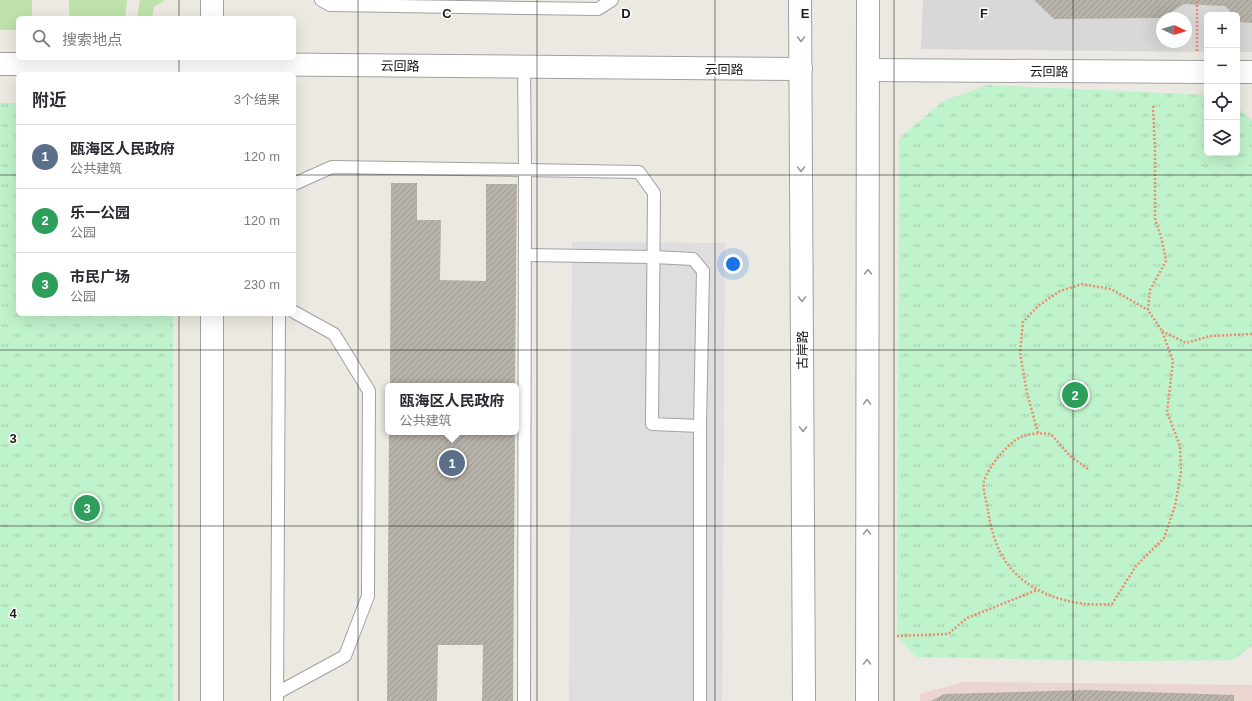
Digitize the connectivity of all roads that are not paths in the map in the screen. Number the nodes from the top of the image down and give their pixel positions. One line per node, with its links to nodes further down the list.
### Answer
1 (212, 0): 6 (street)
2 (322, 0): 3 (lane)
3 (612, 0)
4 (800, 0): 10 (street, 古岸路, one-way to 10)
5 (868, 0): 11 (street)
6 (212, 16)
7 (0, 64): 8 (street, 云回路)
8 (212, 65): 9 (street, 云回路)
9 (524, 67): 10 (street, 云回路); 15 (lane)
10 (801, 69): 27 (street, 古岸路, one-way to 27)
11 (868, 70): 12 (street, 云回路); 28 (street, one-way to 11)
12 (1202, 72)
13 (1240, 72): 14 (street)
14 (1252, 72)
15 (525, 170): 16 (lane); 17 (lane); 18 (lane)
16 (296, 183)
17 (525, 255): 18 (lane); 25 (lane)
18 (654, 257): 22 (lane); 22 (lane)
19 (296, 313): 23 (lane)
20 (212, 316): 24 (street)
21 (279, 316): 23 (lane)
22 (700, 426): 26 (lane)
23 (277, 697)
24 (212, 701)
25 (524, 701)
26 (700, 701)
27 (804, 701)
28 (867, 701)

